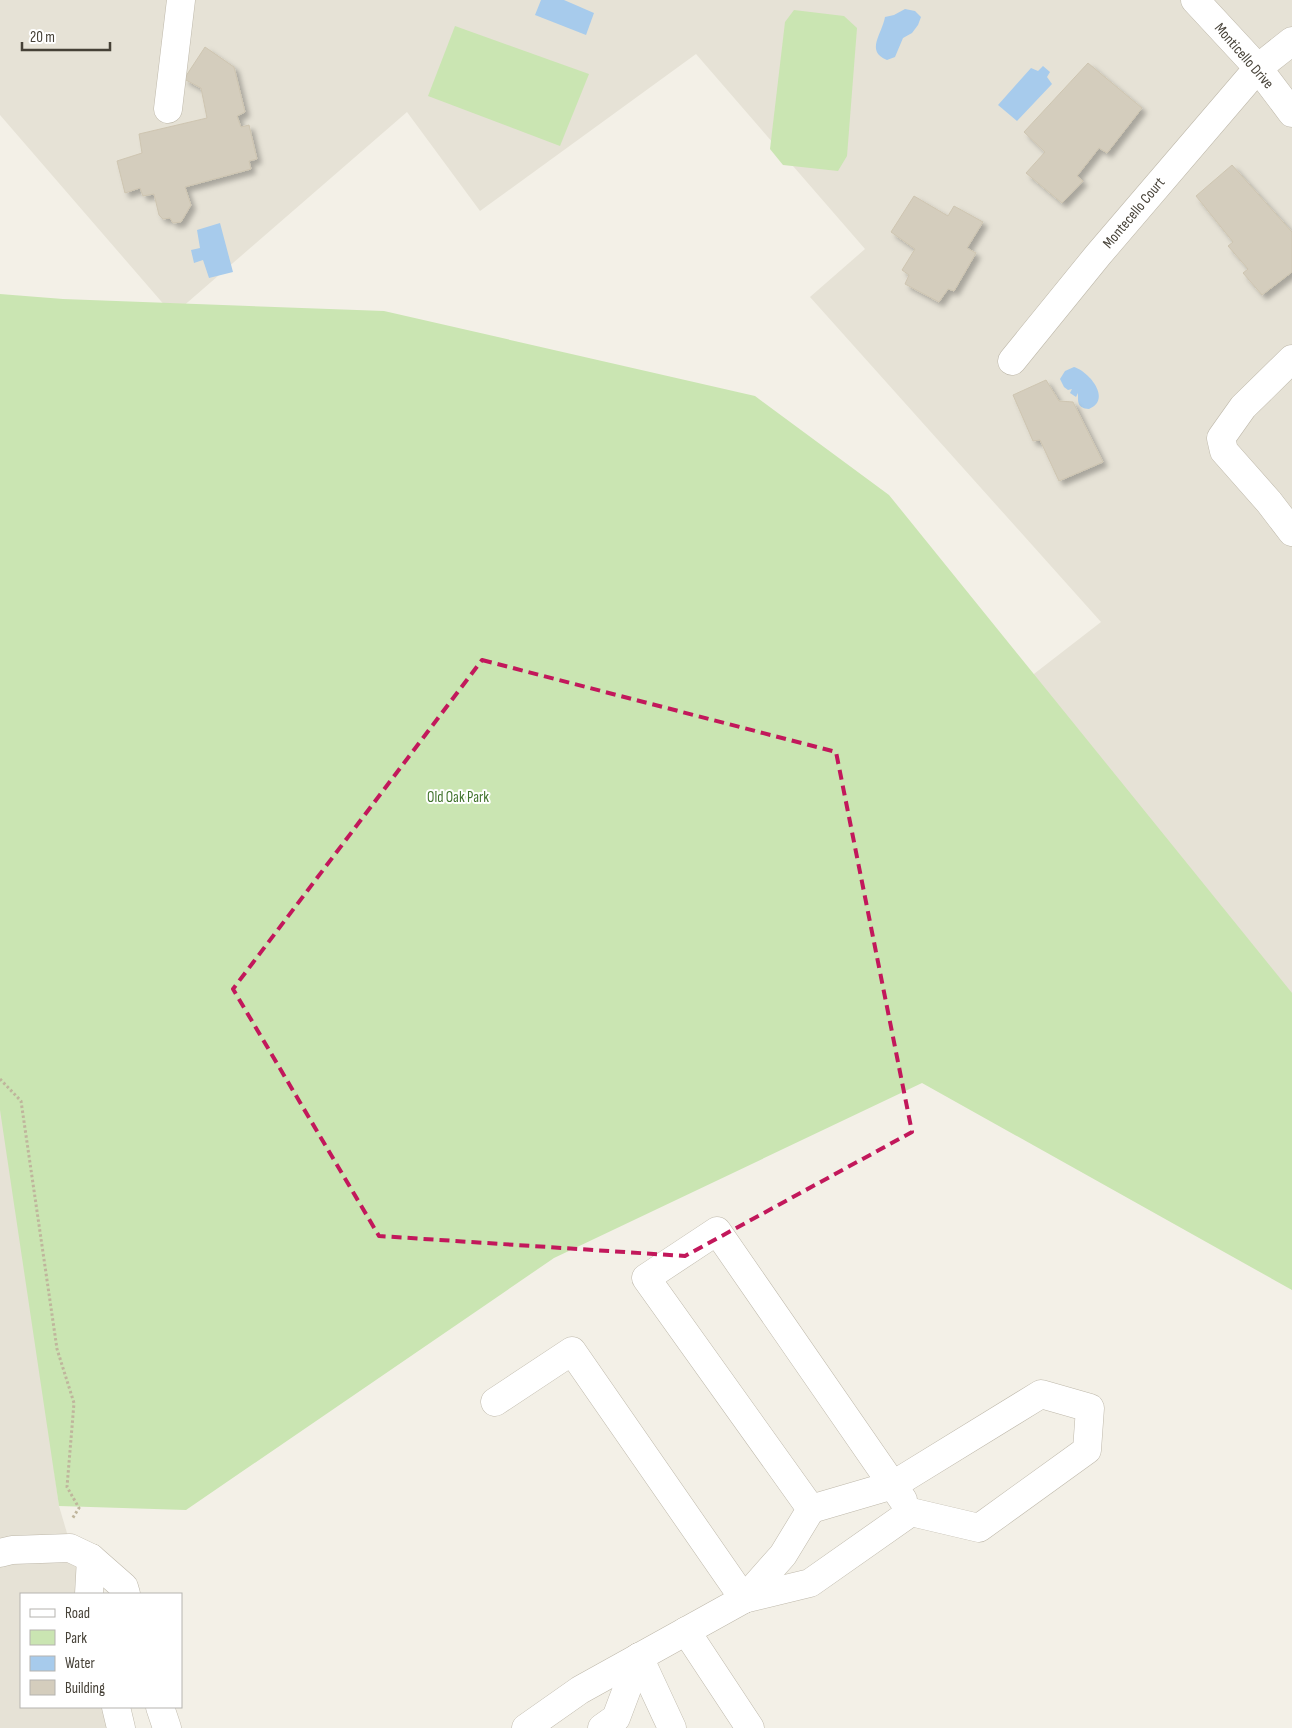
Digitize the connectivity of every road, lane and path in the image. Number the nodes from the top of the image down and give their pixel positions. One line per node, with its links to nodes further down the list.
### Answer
1 (181, 0): 5 (street)
2 (1195, 0): 4 (street, Monticello Drive)
3 (1292, 41): 4 (street, Montecello Court)
4 (1258, 68): 6 (street, Monticello Drive); 8 (street, Montecello Court)
5 (168, 109)
6 (1292, 112)
7 (1292, 359): 9 (street)
8 (1012, 360)
9 (1292, 532)
10 (0, 1079): 15 (path)
11 (495, 1402): 20 (street)
12 (893, 1485): 13 (street); 13 (street); 14 (street); 14 (street)
13 (810, 1509): 20 (street)
14 (911, 1512): 20 (street)
15 (71, 1521)
16 (0, 1553): 17 (street)
17 (91, 1558): 18 (street); 19 (street)
18 (89, 1593)
19 (126, 1593)
20 (744, 1599): 21 (street)
21 (686, 1631): 22 (street); 30 (street)
22 (639, 1657): 27 (street); 28 (street); 29 (street)
23 (116, 1708): 25 (street)
24 (160, 1708): 26 (street)
25 (121, 1728)
26 (167, 1728)
27 (526, 1728)
28 (602, 1728)
29 (672, 1728)
30 (750, 1728)

